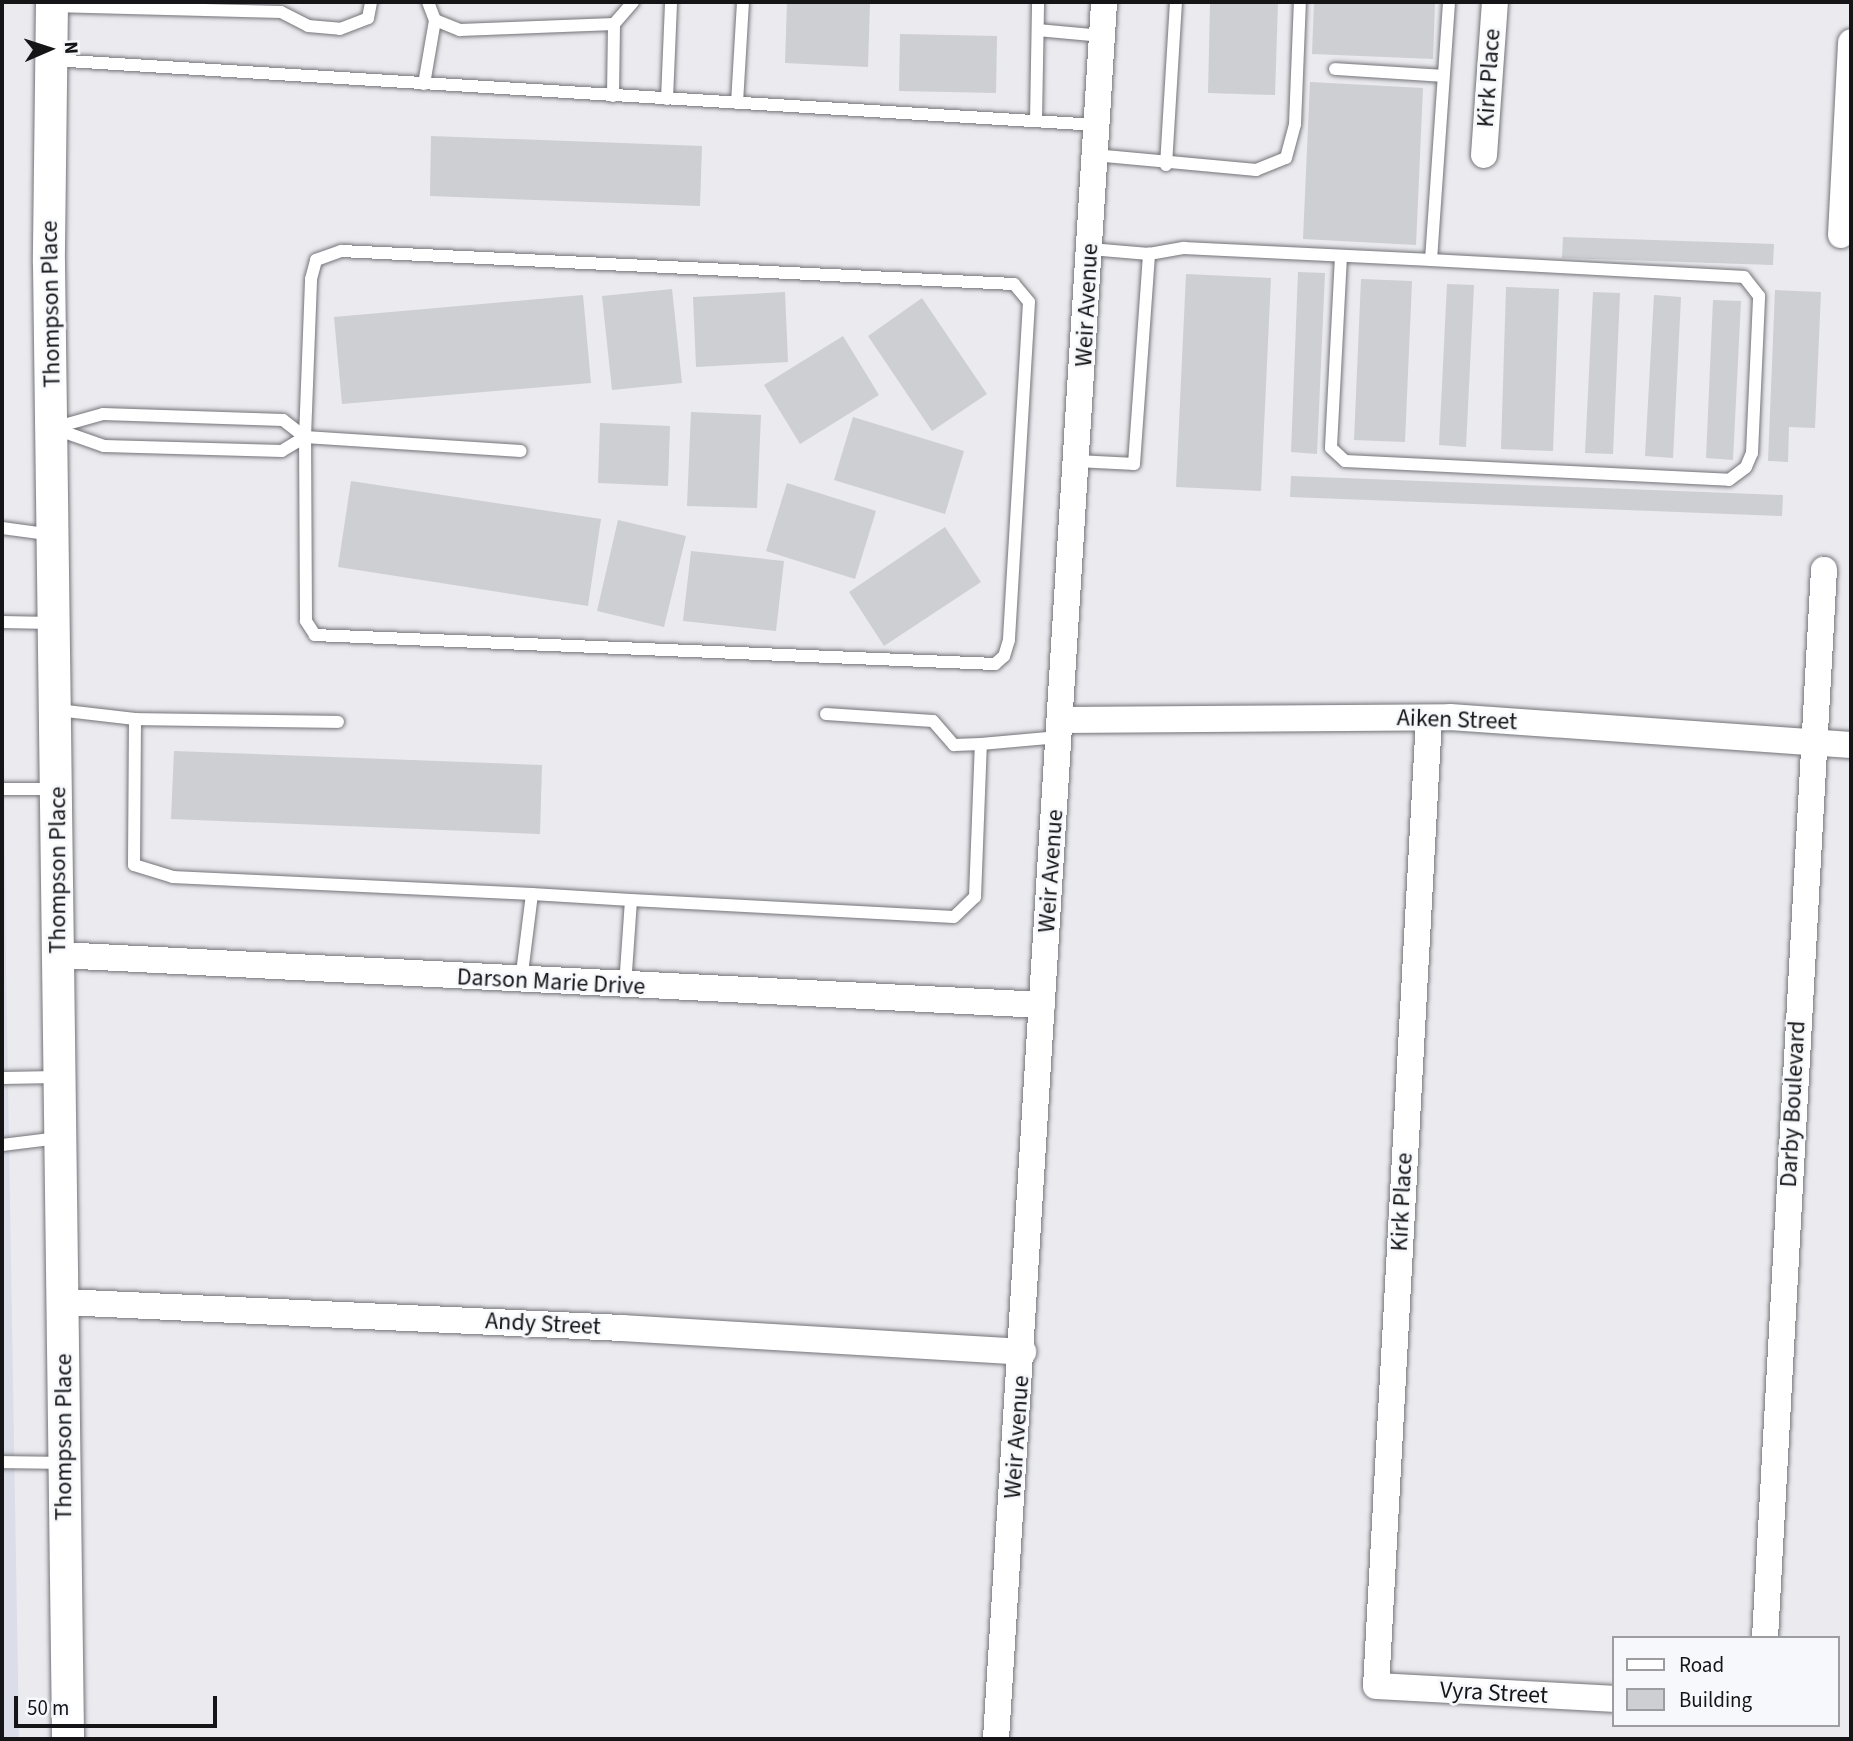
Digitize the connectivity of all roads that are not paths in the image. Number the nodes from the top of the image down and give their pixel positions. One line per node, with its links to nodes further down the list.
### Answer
1 (371, 2): 13 (lane)
2 (428, 2): 14 (lane)
3 (633, 2): 15 (lane)
4 (671, 2): 24 (lane)
5 (743, 2): 25 (lane)
6 (1038, 2): 16 (lane)
7 (1104, 2): 17 (street, Weir Avenue)
8 (1176, 2): 30 (lane)
9 (1300, 2): 30 (lane)
10 (1449, 2): 21 (lane)
11 (1495, 2): 29 (street, Kirk Place)
12 (52, 4): 13 (lane); 19 (street, Thompson Place)
13 (134, 5)
14 (435, 20): 15 (lane); 22 (lane)
15 (614, 24): 23 (lane)
16 (1038, 30): 17 (lane); 26 (lane)
17 (1102, 36): 27 (street, Weir Avenue)
18 (1851, 42): 31 (street)
19 (50, 60): 22 (lane); 36 (street, Thompson Place)
20 (1335, 69): 21 (lane)
21 (1443, 76): 35 (lane)
22 (424, 84): 23 (lane)
23 (614, 96): 24 (lane)
24 (667, 99): 25 (lane)
25 (737, 103): 26 (lane)
26 (1036, 121): 27 (lane)
27 (1096, 125): 28 (street, Weir Avenue)
28 (1094, 155): 30 (lane); 32 (street, Weir Avenue)
29 (1484, 155)
30 (1166, 165)
31 (1841, 234)
32 (1090, 249): 33 (lane); 39 (street, Weir Avenue)
33 (1149, 254): 34 (lane); 39 (lane)
34 (1341, 256): 35 (lane); 35 (lane)
35 (1431, 260)
36 (53, 428): 37 (lane); 37 (lane); 41 (street, Thompson Place)
37 (305, 437): 37 (lane); 38 (lane)
38 (521, 451)
39 (1078, 461): 50 (street, Weir Avenue)
40 (2, 528): 41 (lane)
41 (53, 535): 44 (street, Thompson Place)
42 (1824, 570): 51 (street, Darby Boulevard)
43 (2, 622): 44 (lane)
44 (56, 624): 45 (street, Thompson Place)
45 (57, 710): 48 (lane); 55 (street, Thompson Place)
46 (826, 714): 52 (lane)
47 (1429, 718): 50 (street, Aiken Street); 51 (street, Aiken Street); 71 (street, Kirk Place)
48 (135, 719): 49 (lane); 56 (lane)
49 (338, 722)
50 (1061, 728): 52 (lane); 61 (street, Weir Avenue)
51 (1813, 742): 53 (street, Aiken Street); 70 (street, Darby Boulevard)
52 (981, 744): 57 (lane)
53 (1851, 745)
54 (2, 789): 55 (lane)
55 (58, 789): 58 (street, Thompson Place)
56 (532, 894): 57 (lane); 59 (lane)
57 (631, 900): 60 (lane)
58 (59, 955): 59 (street, Darson Marie Drive); 62 (street, Thompson Place)
59 (521, 981): 60 (street, Darson Marie Drive)
60 (625, 986): 61 (street, Darson Marie Drive)
61 (1042, 1005): 67 (street, Weir Avenue)
62 (58, 1077): 63 (lane); 64 (street, Thompson Place)
63 (2, 1078)
64 (59, 1138): 65 (lane); 66 (street, Thompson Place)
65 (2, 1145)
66 (63, 1302): 67 (street, Andy Street); 69 (street, Thompson Place)
67 (1023, 1352): 74 (street, Weir Avenue)
68 (2, 1462): 69 (lane)
69 (63, 1463): 73 (street, Thompson Place)
70 (1765, 1636)
71 (1376, 1686): 72 (street, Vyra Street)
72 (1612, 1699)
73 (68, 1739)
74 (996, 1739)

